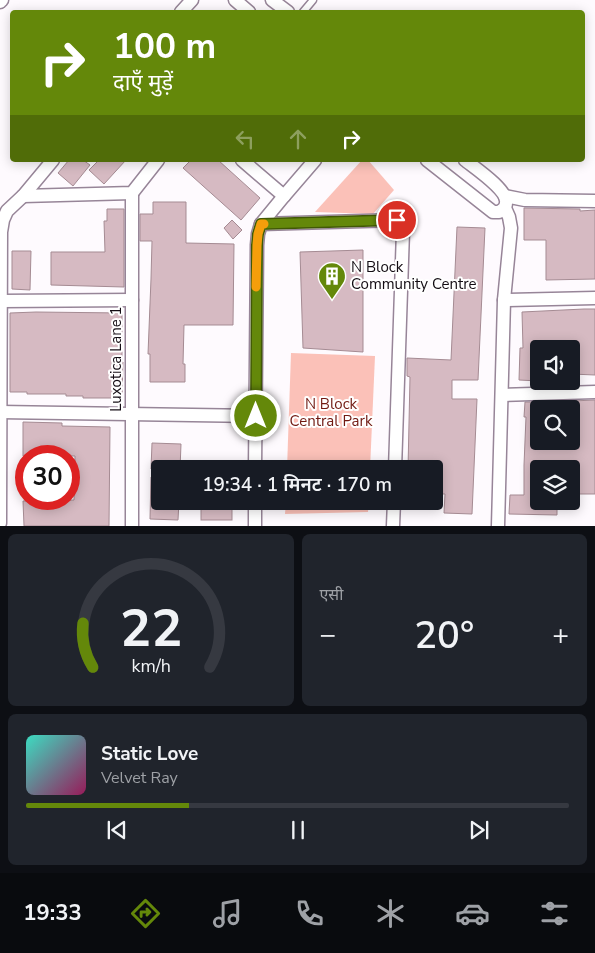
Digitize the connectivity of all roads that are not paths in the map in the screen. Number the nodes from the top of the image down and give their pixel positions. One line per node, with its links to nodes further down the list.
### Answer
1 (192, 0): 5 (street)
2 (235, 0): 6 (street)
3 (272, 0): 7 (street)
4 (313, 0): 8 (lane)
5 (183, 10)
6 (247, 10)
7 (285, 10)
8 (305, 10)
9 (51, 162): 16 (street)
10 (156, 162): 15 (street)
11 (244, 162): 17 (street)
12 (312, 162): 17 (street)
13 (430, 162): 19 (street)
14 (467, 162): 19 (street)
15 (132, 192): 16 (street); 22 (street, Luxotica Lane 1)
16 (23, 196): 24 (street)
17 (284, 196): 20 (street)
18 (595, 201): 19 (street)
19 (505, 202): 23 (street)
20 (261, 224): 29 (street); 31 (street)
21 (595, 298): 23 (street)
22 (132, 300): 24 (street); 28 (street, Luxotica Lane 1)
23 (504, 300): 26 (street)
24 (2, 301): 27 (street)
25 (595, 392): 26 (street)
26 (502, 395): 38 (street)
27 (0, 412): 28 (street); 34 (street)
28 (132, 414): 29 (street); 35 (street, Luxotica Lane 1)
29 (256, 416): 30 (street)
30 (255, 460)
31 (395, 460)
32 (255, 510): 36 (street)
33 (394, 510): 37 (street)
34 (0, 523)
35 (132, 526)
36 (255, 526)
37 (393, 526)
38 (498, 526)

